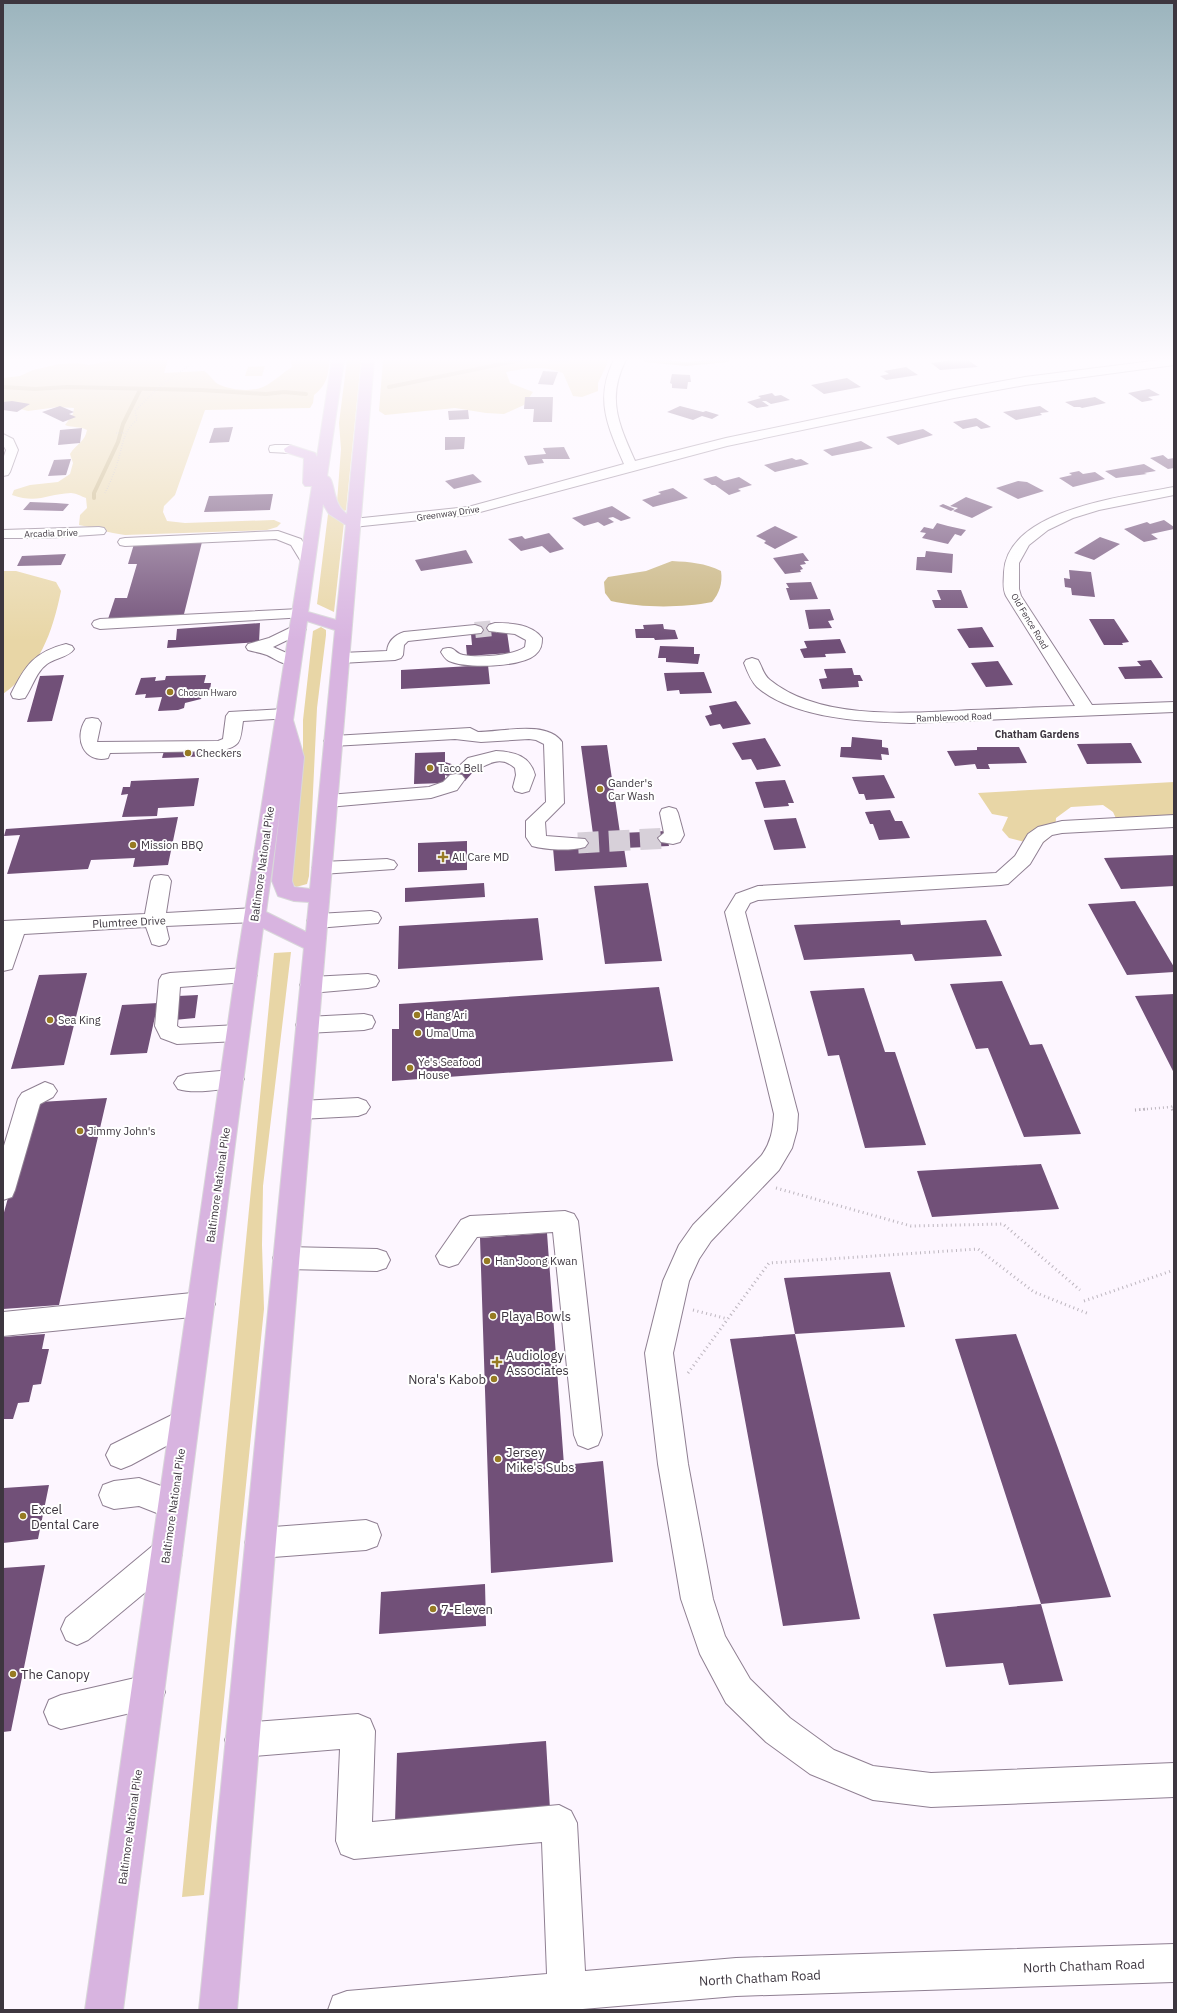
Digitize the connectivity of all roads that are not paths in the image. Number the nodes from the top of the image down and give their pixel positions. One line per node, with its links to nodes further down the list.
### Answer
1 (11, 454): 9 (street)
2 (304, 454): 11 (main road)
3 (324, 454): 7 (main road, Baltimore National Pike)
4 (360, 454): 12 (main road)
5 (626, 454): 8 (street)
6 (680, 454): 8 (street, Greenway Drive)
7 (323, 462): 11 (main road, Baltimore National Pike); 12 (main road)
8 (631, 466): 12 (street, Greenway Drive)
9 (3, 472)
10 (1174, 491): 29 (street, Old Fence Road)
11 (315, 521): 16 (main road, Baltimore National Pike)
12 (354, 523): 19 (main road)
13 (99, 531): 14 (street, Arcadia Drive)
14 (3, 534)
15 (125, 542): 16 (street)
16 (307, 560): 17 (main road, Baltimore National Pike)
17 (299, 621): 18 (street); 19 (main road); 25 (main road, Baltimore National Pike); 25 (street)
18 (100, 624)
19 (344, 628): 24 (main road)
20 (495, 628): 23 (street)
21 (474, 630): 24 (street)
22 (66, 649): 27 (street)
23 (449, 652)
24 (341, 658): 34 (main road)
25 (292, 661): 30 (main road, Baltimore National Pike)
26 (752, 663): 29 (street, Ramblewood Road)
27 (18, 694)
28 (1174, 707): 29 (street, Ramblewood Road)
29 (1087, 711)
30 (284, 714): 31 (street); 44 (main road); 45 (main road, Baltimore National Pike)
31 (92, 723)
32 (514, 728): 33 (street)
33 (456, 734): 34 (street); 40 (street)
34 (333, 741): 36 (main road)
35 (522, 787): 36 (street)
36 (328, 800): 42 (main road)
37 (669, 813): 39 (street)
38 (1174, 821): 81 (street)
39 (668, 838)
40 (578, 843)
41 (387, 865): 42 (street)
42 (322, 868): 44 (main road)
43 (161, 881): 49 (street)
44 (319, 895): 47 (main road)
45 (255, 916): 49 (street, Plumtree Drive); 50 (main road); 52 (main road, Baltimore National Pike)
46 (371, 918): 47 (street)
47 (317, 921): 50 (main road)
48 (9, 927): 49 (street, Plumtree Drive); 51 (street)
49 (157, 930)
50 (315, 945): 54 (main road)
51 (4, 964)
52 (246, 975): 57 (main road, Baltimore National Pike); 57 (street)
53 (368, 981): 54 (street)
54 (311, 985): 56 (main road)
55 (364, 1022): 56 (street)
56 (307, 1025): 62 (main road)
57 (238, 1033): 58 (main road, Baltimore National Pike)
58 (232, 1079): 59 (street); 67 (main road, Baltimore National Pike)
59 (186, 1083)
60 (45, 1092): 63 (street)
61 (358, 1107): 62 (street)
62 (300, 1110): 65 (main road)
63 (3, 1190)
64 (449, 1256): 70 (street)
65 (286, 1258): 66 (street); 75 (main road)
66 (377, 1260)
67 (202, 1304): 68 (street); 69 (main road, Baltimore National Pike)
68 (3, 1324)
69 (184, 1422): 71 (street); 73 (main road, Baltimore National Pike)
70 (588, 1436)
71 (121, 1455)
72 (114, 1496): 73 (street)
73 (172, 1504): 76 (main road, Baltimore National Pike)
74 (366, 1535): 75 (street)
75 (260, 1544): 80 (main road)
76 (167, 1554): 77 (street); 78 (main road, Baltimore National Pike)
77 (77, 1629)
78 (148, 1692): 79 (street); 84 (main road, Baltimore National Pike)
79 (61, 1712)
80 (242, 1740): 83 (street); 85 (main road)
81 (1174, 1780)
82 (1174, 1963): 83 (street, North Chatham Road)
83 (567, 1990): 86 (street, North Chatham Road)
84 (104, 2010)
85 (218, 2010)
86 (347, 2010)

